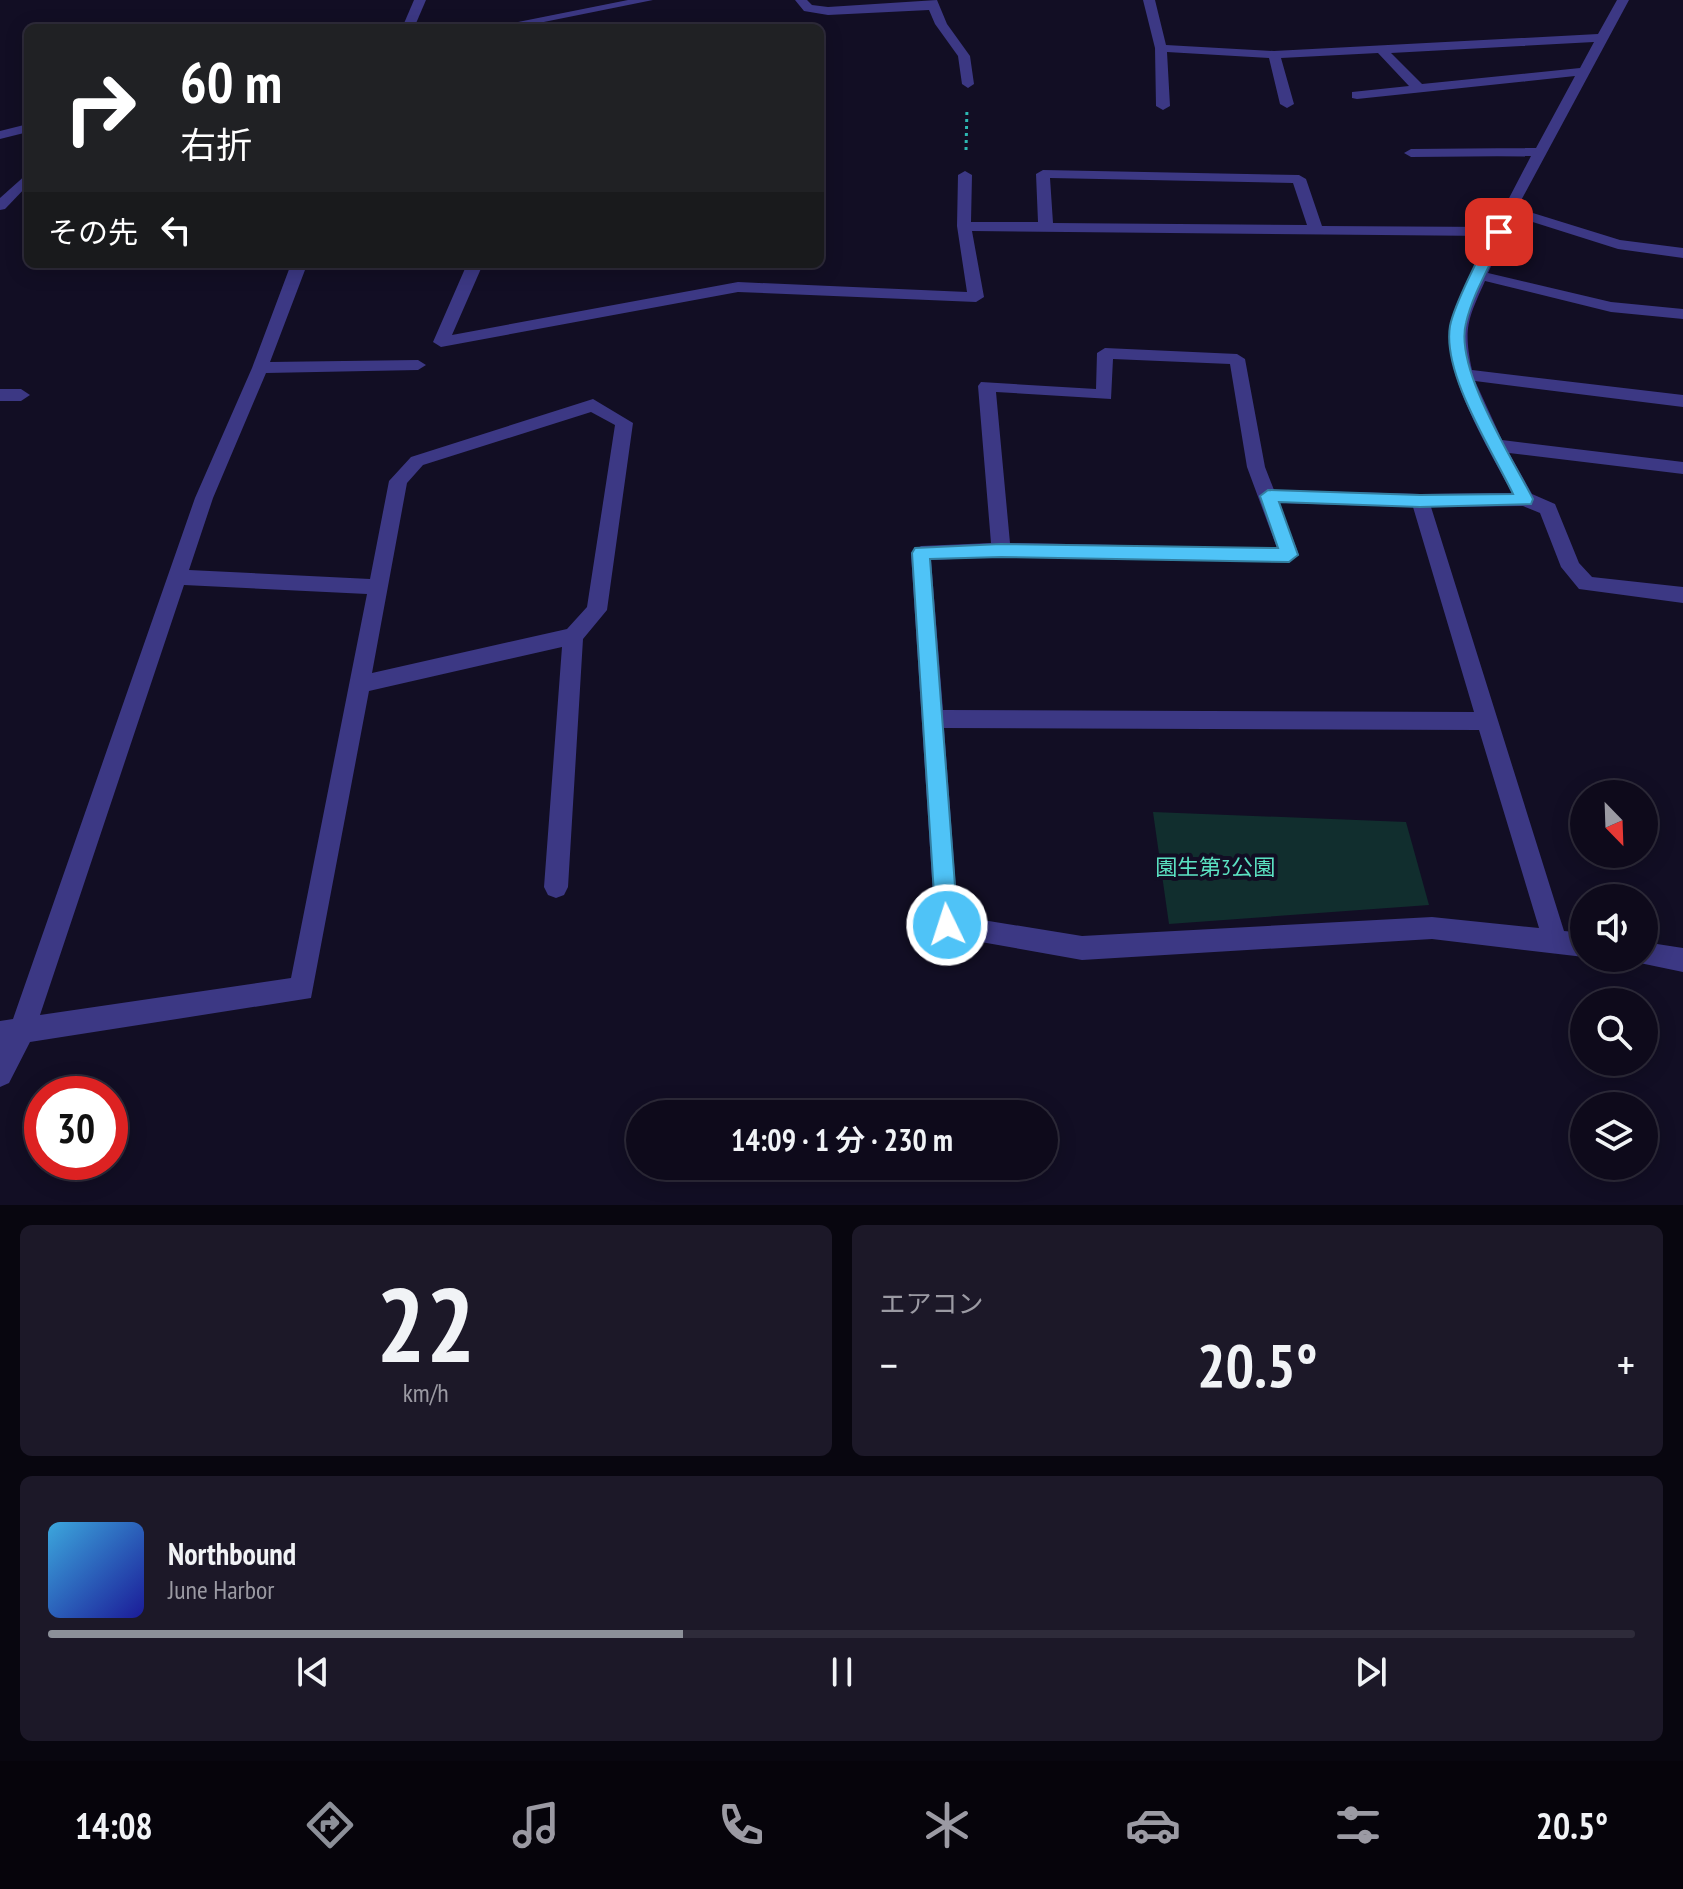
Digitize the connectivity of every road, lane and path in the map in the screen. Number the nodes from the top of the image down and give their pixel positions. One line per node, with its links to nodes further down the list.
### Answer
1 (420, 0): 8 (street)
2 (647, 0): 7 (street)
3 (801, 0): 6 (street)
4 (1149, 0): 11 (street)
5 (1623, 0): 10 (street)
6 (932, 3): 15 (street)
7 (562, 22): 9 (street)
8 (410, 24)
9 (539, 24)
10 (1601, 38): 12 (street); 14 (street)
11 (1161, 48): 13 (street); 19 (street)
12 (1381, 49): 13 (street); 16 (street)
13 (1274, 55): 18 (street)
14 (1586, 71): 16 (street); 22 (street)
15 (968, 84): 24 (path)
16 (1418, 88): 17 (street)
17 (1357, 95)
18 (1287, 104)
19 (1163, 106)
20 (24, 129): 21 (street)
21 (0, 135)
22 (1542, 152): 23 (street); 27 (street)
23 (1411, 153)
24 (965, 175): 28 (street)
25 (24, 181): 26 (street)
26 (0, 206)
27 (1509, 210): 31 (street); 32 (street)
28 (964, 226): 29 (street); 34 (street)
29 (1046, 227): 30 (street); 30 (street)
30 (1316, 230): 31 (street)
31 (1499, 232): 35 (street)
32 (1683, 253)
33 (298, 268): 38 (street)
34 (473, 268)
35 (1479, 275): 36 (street); 39 (street)
36 (1683, 314)
37 (418, 365): 38 (street)
38 (260, 368): 49 (street)
39 (1462, 374): 42 (street); 43 (street)
40 (0, 395): 41 (street)
41 (21, 395)
42 (1683, 401)
43 (1498, 446): 44 (street); 46 (street)
44 (1683, 468)
45 (1268, 496): 47 (street); 48 (street); 48 (street)
46 (1525, 499): 47 (street); 51 (street)
47 (1420, 501): 55 (street)
48 (1001, 550): 54 (street)
49 (176, 577): 50 (street); 61 (street)
50 (378, 587): 52 (street); 53 (street)
51 (1683, 595)
52 (573, 636): 53 (street); 56 (street)
53 (362, 684): 61 (street)
54 (933, 719): 55 (street); 57 (street)
55 (1489, 721): 57 (street)
56 (556, 887)
57 (1555, 941): 58 (street)
58 (1570, 943)
59 (1658, 956): 60 (street)
60 (1683, 960)
61 (11, 1034): 62 (street)
62 (0, 1074)

